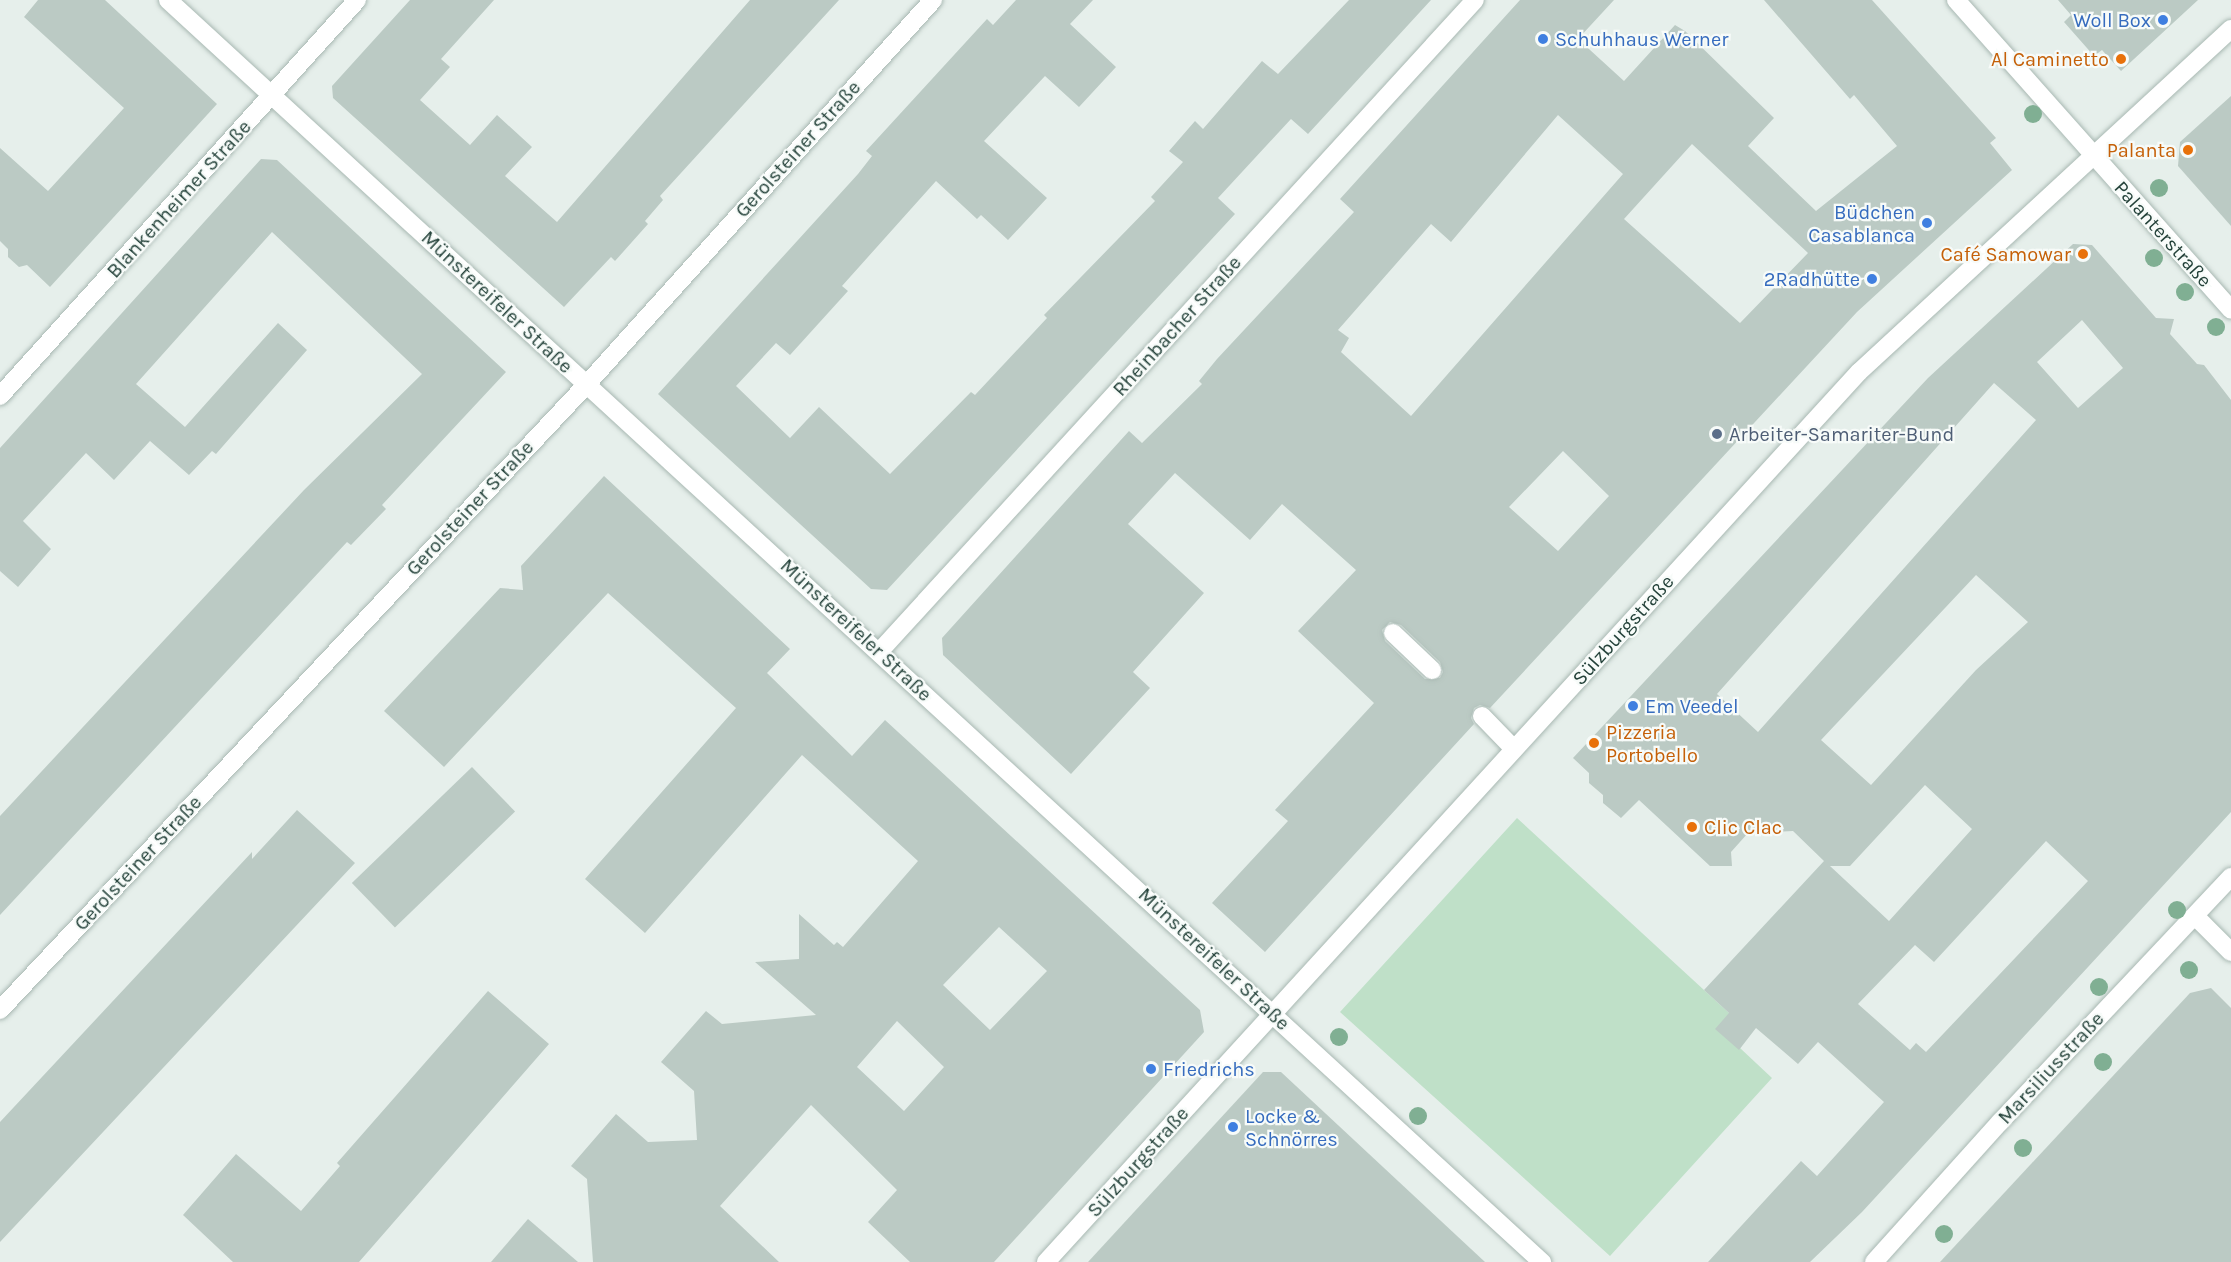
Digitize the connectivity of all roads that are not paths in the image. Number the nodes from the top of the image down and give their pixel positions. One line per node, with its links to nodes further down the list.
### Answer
1 (168, 0): 7 (street, Münstereifeler Straße)
2 (357, 0): 7 (street, Blankenheimer Straße)
3 (933, 0): 10 (street, Gerolsteiner Straße)
4 (1475, 0): 13 (street, Rheinbacher Straße)
5 (1956, 0): 8 (street, Palanterstraße)
6 (2231, 29): 8 (street, Sülzburgstraße)
7 (272, 96): 10 (street, Münstereifeler Straße); 11 (street, Blankenheimer Straße)
8 (2095, 157): 9 (street, Palanterstraße); 16 (street, Sülzburgstraße)
9 (2231, 310)
10 (586, 384): 13 (street, Münstereifeler Straße); 20 (street, Gerolsteiner Straße)
11 (0, 396)
12 (1393, 633): 14 (street)
13 (879, 652): 21 (street, Münstereifeler Straße)
14 (1432, 670)
15 (1482, 716): 16 (street)
16 (1515, 749): 21 (street, Sülzburgstraße)
17 (2231, 877): 18 (street, Marsiliusstraße)
18 (2197, 918): 19 (street); 24 (street, Marsiliusstraße)
19 (2231, 952)
20 (0, 1010)
21 (1274, 1013): 22 (street, Sülzburgstraße); 23 (street, Münstereifeler Straße)
22 (1046, 1262)
23 (1542, 1262)
24 (1875, 1262)

